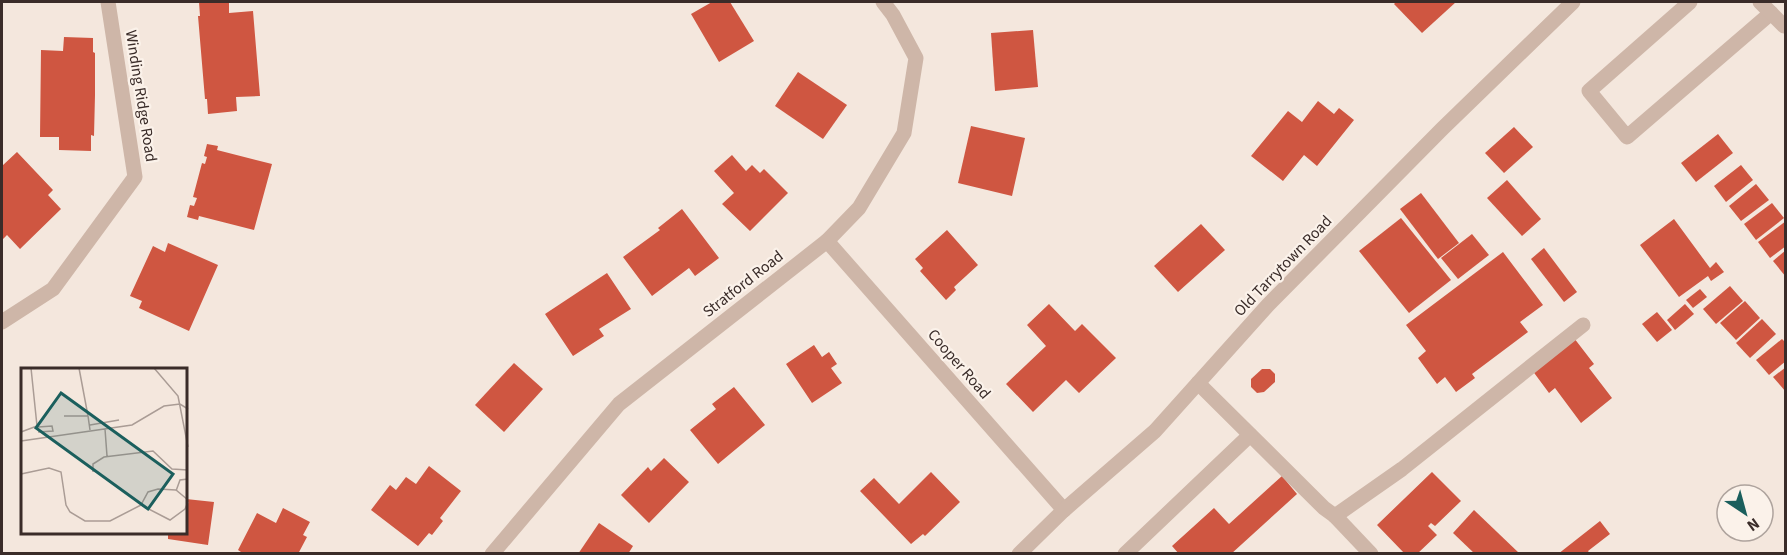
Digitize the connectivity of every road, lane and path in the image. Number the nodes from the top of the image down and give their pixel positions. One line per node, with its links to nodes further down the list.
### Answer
1 (108, 2): 9 (street, Winding Ridge Road)
2 (883, 2): 8 (street, Stratford Road)
3 (1573, 2): 11 (street, Old Tarrytown Road)
4 (1690, 2): 6 (street)
5 (1760, 2): 6 (street)
6 (1772, 13): 7 (street)
7 (1785, 26)
8 (827, 241): 13 (street, Cooper Road); 15 (street, Stratford Road)
9 (2, 322)
10 (1583, 325): 14 (street)
11 (1198, 383): 12 (street); 13 (street, Old Tarrytown Road)
12 (1250, 435): 14 (street); 17 (street)
13 (1064, 510): 16 (street, Old Tarrytown Road)
14 (1335, 516): 18 (street)
15 (492, 554)
16 (1019, 554)
17 (1125, 554)
18 (1371, 554)

